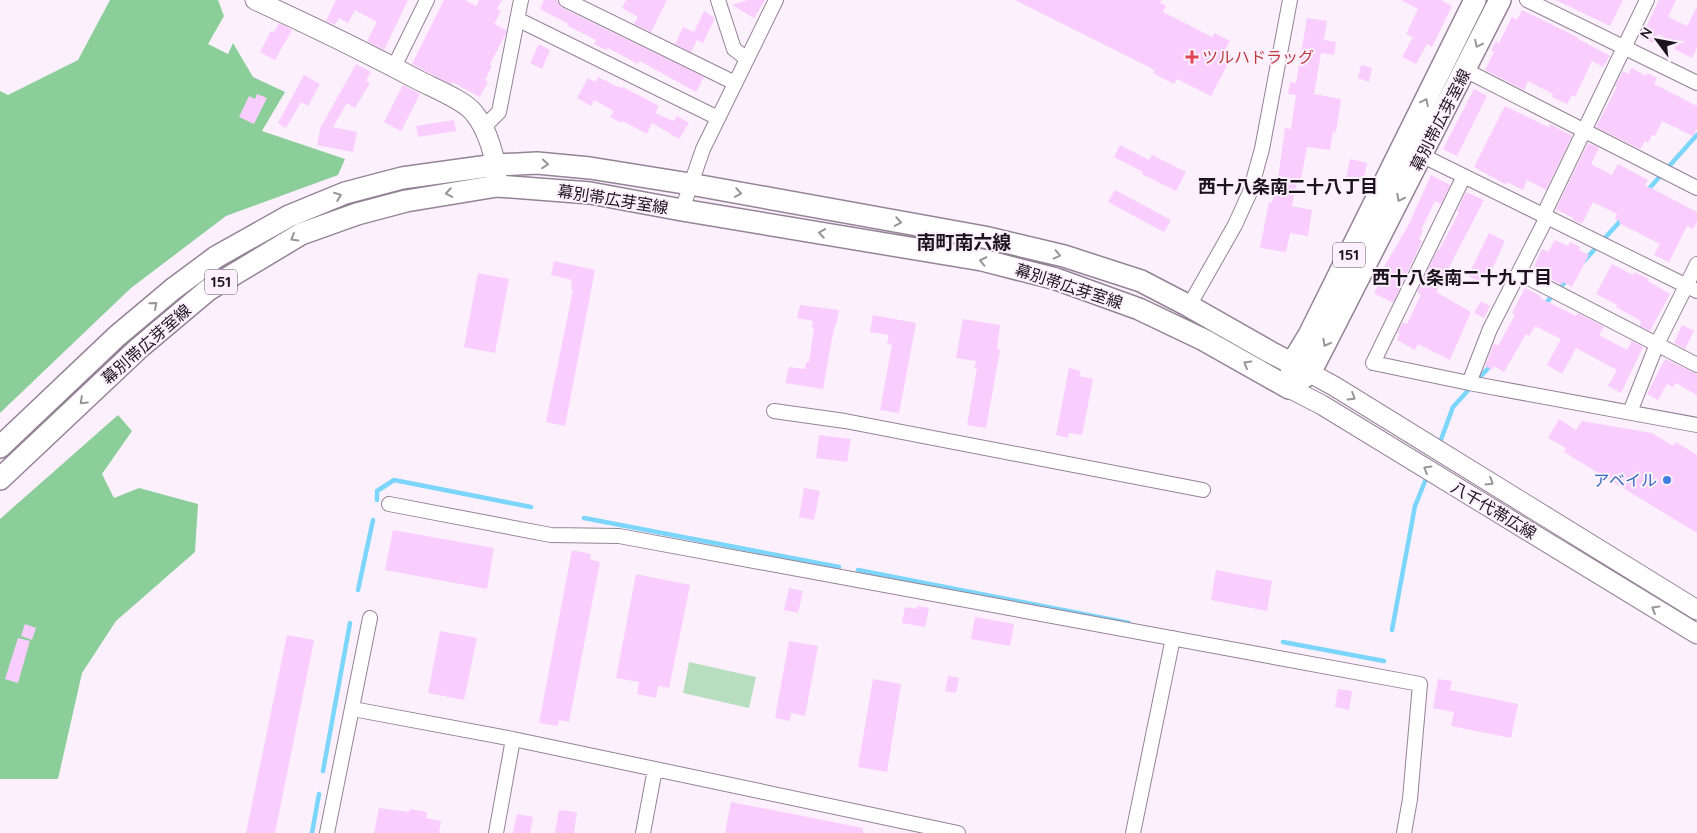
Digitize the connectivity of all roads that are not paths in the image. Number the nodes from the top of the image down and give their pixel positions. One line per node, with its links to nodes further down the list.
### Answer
1 (255, 0): 15 (main road)
2 (427, 0): 15 (street)
3 (521, 0): 12 (street)
4 (566, 0): 17 (street)
5 (718, 0): 14 (street)
6 (776, 0): 14 (street)
7 (1290, 0): 33 (street)
8 (1475, 0): 22 (main road, 幕別帯広芽室線 / 151, one-way to 8)
9 (1500, 0): 16 (main road, 幕別帯広芽室線 / 151, one-way to 16)
10 (1527, 0): 13 (street)
11 (1648, 0): 13 (street)
12 (517, 18): 19 (street); 20 (street)
13 (1624, 48): 18 (street); 21 (street)
14 (747, 59): 17 (street)
15 (394, 67): 20 (main road)
16 (1465, 70): 21 (street); 22 (main road, 幕別帯広芽室線 / 151)
17 (735, 83): 19 (street)
18 (1697, 83)
19 (718, 118): 25 (street)
20 (483, 128): 23 (main road)
21 (1585, 131): 27 (street); 29 (street)
22 (1413, 150): 24 (street); 36 (main road, 幕別帯広芽室線 / 151)
23 (496, 165): 25 (main road, 幕別帯広芽室線 / 151, one-way to 25); 26 (main road); 42 (main road, 幕別帯広芽室線 / 151, one-way to 23)
24 (1464, 176): 29 (street); 37 (street)
25 (690, 184): 28 (street); 33 (main road, 幕別帯広芽室線 / 151, one-way to 33)
26 (498, 186): 28 (main road, 幕別帯広芽室線 / 151); 43 (main road, 幕別帯広芽室線 / 151, one-way to 43)
27 (1697, 188)
28 (682, 210): 38 (main road, 幕別帯広芽室線 / 151, one-way to 28)
29 (1545, 216): 31 (street); 32 (street)
30 (1697, 264): 32 (street)
31 (1519, 273): 34 (street); 37 (street)
32 (1692, 288): 34 (street)
33 (1189, 306): 36 (main road, 幕別帯広芽室線 / 151)
34 (1657, 344): 35 (street); 40 (street)
35 (1697, 365)
36 (1301, 368): 38 (main road, 幕別帯広芽室線 / 151); 46 (main road, 八千代帯広線, one-way to 46)
37 (1469, 383): 40 (street)
38 (1289, 388): 48 (main road, 八千代帯広線, one-way to 38)
39 (774, 411): 44 (street)
40 (1630, 412): 41 (street)
41 (1697, 425)
42 (0, 447)
43 (0, 479)
44 (1203, 490)
45 (389, 504): 49 (street)
46 (1697, 610)
47 (370, 618): 50 (street)
48 (1697, 634)
49 (1173, 638): 57 (street); 58 (street)
50 (353, 709): 51 (street); 53 (street)
51 (514, 739): 52 (street); 54 (street)
52 (655, 769): 55 (street); 56 (street)
53 (327, 833)
54 (496, 833)
55 (643, 833)
56 (958, 833)
57 (1133, 833)
58 (1404, 833)

